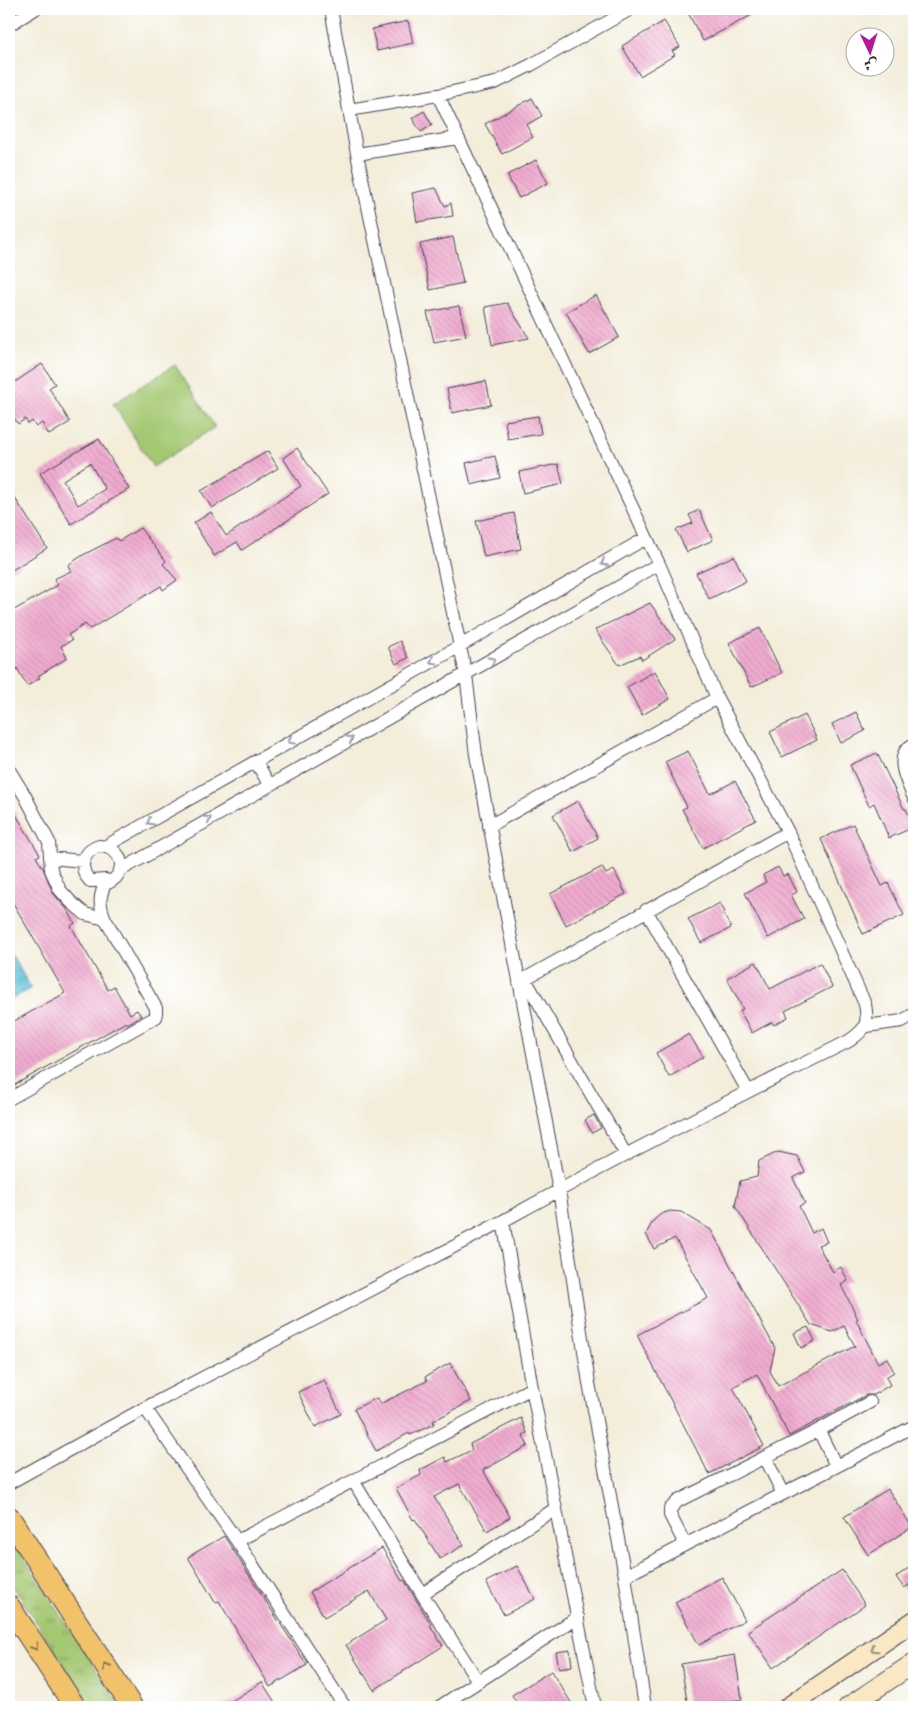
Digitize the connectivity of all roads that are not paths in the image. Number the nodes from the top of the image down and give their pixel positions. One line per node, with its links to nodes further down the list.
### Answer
1 (35, 9): 4 (street)
2 (332, 9): 6 (street)
3 (628, 10): 5 (street)
4 (9, 25)
5 (438, 95): 6 (street); 7 (street)
6 (349, 110): 8 (street)
7 (458, 138): 8 (street); 9 (street)
8 (357, 154): 11 (street)
9 (646, 538): 10 (street); 11 (street, one-way to 11)
10 (660, 564): 12 (street, one-way to 10); 13 (street)
11 (460, 646): 12 (street); 15 (street, one-way to 15)
12 (466, 675): 17 (street, one-way to 12); 19 (street)
13 (717, 698): 19 (street); 20 (street)
14 (914, 744): 18 (street)
15 (256, 762): 17 (street); 21 (street, one-way to 21)
16 (9, 770): 22 (street)
17 (269, 784): 24 (street, one-way to 17)
18 (914, 798)
19 (489, 826): 28 (street)
20 (788, 832): 26 (street); 30 (street)
21 (106, 846): 23 (street); 24 (street)
22 (50, 858): 23 (street); 27 (street)
23 (83, 861): 25 (street)
24 (121, 870): 25 (street)
25 (106, 880): 27 (street)
26 (646, 910): 28 (street); 31 (street)
27 (105, 919): 32 (street)
28 (522, 980): 33 (street); 34 (street)
29 (914, 1014): 30 (street)
30 (867, 1026): 31 (street)
31 (748, 1091): 33 (street)
32 (9, 1099)
33 (626, 1155): 34 (street)
34 (559, 1190): 35 (street); 50 (street)
35 (503, 1221): 36 (street); 38 (street)
36 (532, 1388): 43 (street); 46 (street)
37 (870, 1402): 40 (street)
38 (145, 1408): 44 (street); 48 (street)
39 (914, 1426): 42 (street)
40 (817, 1431): 41 (street); 42 (street)
41 (766, 1457): 45 (street); 49 (street)
42 (836, 1466): 45 (street)
43 (354, 1482): 48 (street); 51 (street)
44 (9, 1483)
45 (783, 1494): 49 (street)
46 (556, 1509): 51 (street); 53 (street)
47 (9, 1517): 58 (main road, one-way to 47)
48 (237, 1541): 59 (street)
49 (685, 1544): 50 (street)
50 (625, 1576): 62 (street)
51 (422, 1594): 56 (street)
52 (9, 1606): 57 (main road, one-way to 57)
53 (578, 1617): 56 (street); 61 (street)
54 (914, 1621): 63 (street, one-way to 63)
55 (914, 1663): 64 (street)
56 (478, 1681): 60 (street)
57 (74, 1707)
58 (132, 1707)
59 (345, 1707)
60 (439, 1707)
61 (595, 1707)
62 (645, 1707)
63 (788, 1707)
64 (848, 1707)

